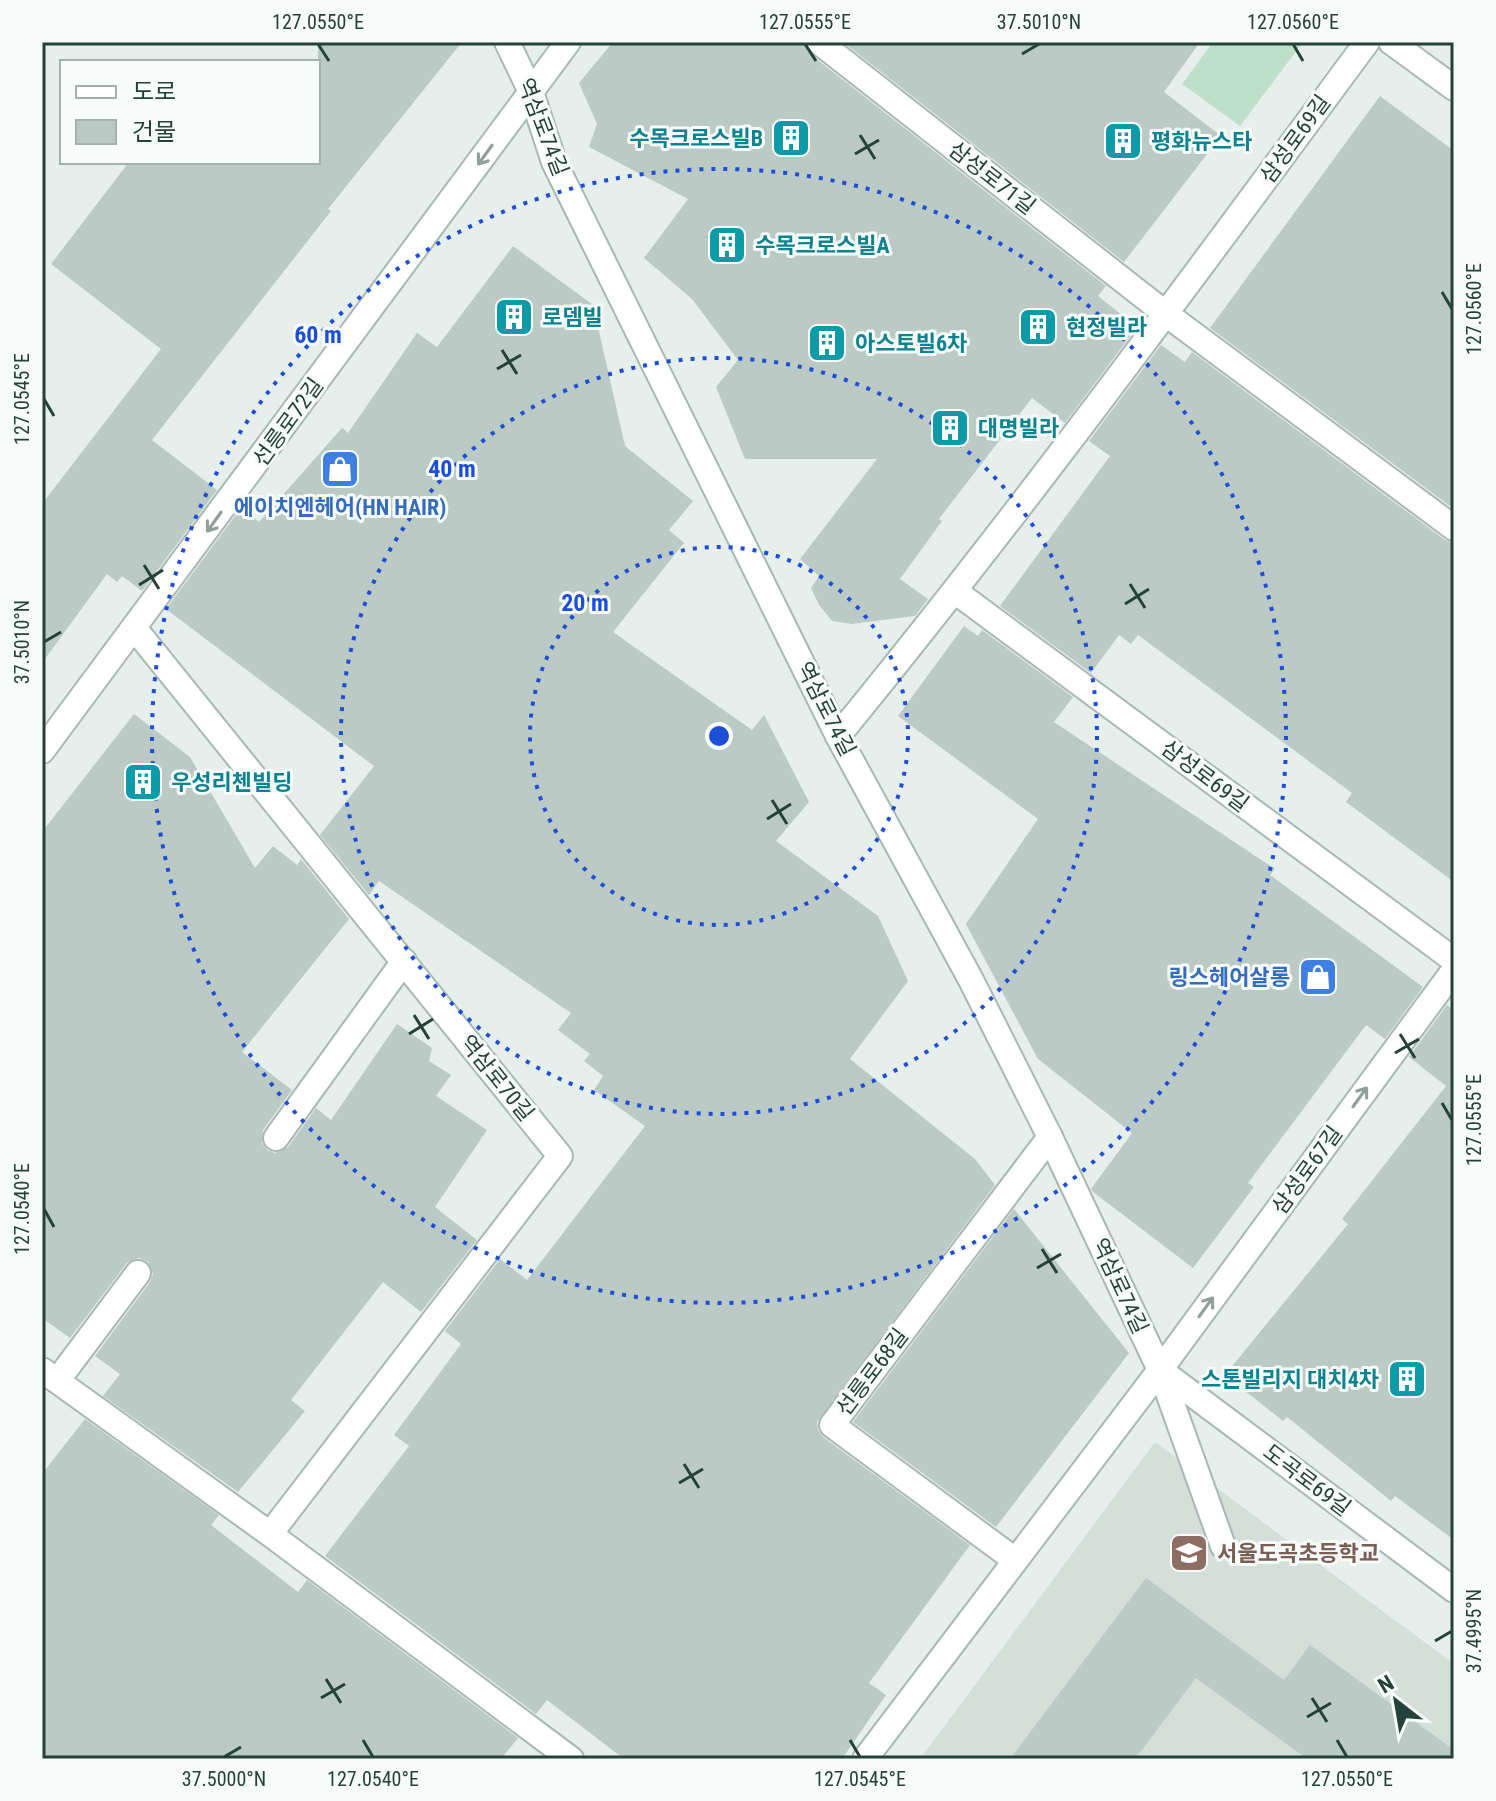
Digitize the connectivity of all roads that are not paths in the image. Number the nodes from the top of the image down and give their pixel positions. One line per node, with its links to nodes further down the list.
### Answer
1 (507, 42): 7 (street, 역삼로74길)
2 (568, 42): 7 (street)
3 (819, 42): 8 (street, 삼성로71길)
4 (1367, 42): 8 (street, 삼성로69길)
5 (1391, 42): 6 (street)
6 (1454, 88)
7 (531, 92): 11 (street, 선릉로72길, one-way to 11); 12 (street, 역삼로74길)
8 (1166, 314): 9 (street); 10 (street, 삼성로69길)
9 (1454, 528)
10 (956, 592): 12 (street, 삼성로69길); 14 (street, 삼성로69길)
11 (135, 629): 13 (street, 선릉로72길); 15 (street, 역삼로70길)
12 (838, 736): 17 (street, 역삼로74길)
13 (42, 751)
14 (1454, 960)
15 (404, 961): 18 (street); 22 (street, 역삼로70길)
16 (1454, 970): 20 (street, 삼성로67길, one-way to 16)
17 (1050, 1137): 20 (street, 역삼로74길); 24 (street, 선릉로68길)
18 (276, 1138)
19 (138, 1273): 21 (street)
20 (1160, 1370): 23 (street, 역삼로74길); 24 (street); 25 (street, 도곡로69길)
21 (50, 1376): 22 (street)
22 (270, 1534): 26 (street)
23 (1223, 1546)
24 (1015, 1560): 27 (street)
25 (1454, 1590)
26 (571, 1759)
27 (865, 1759)

